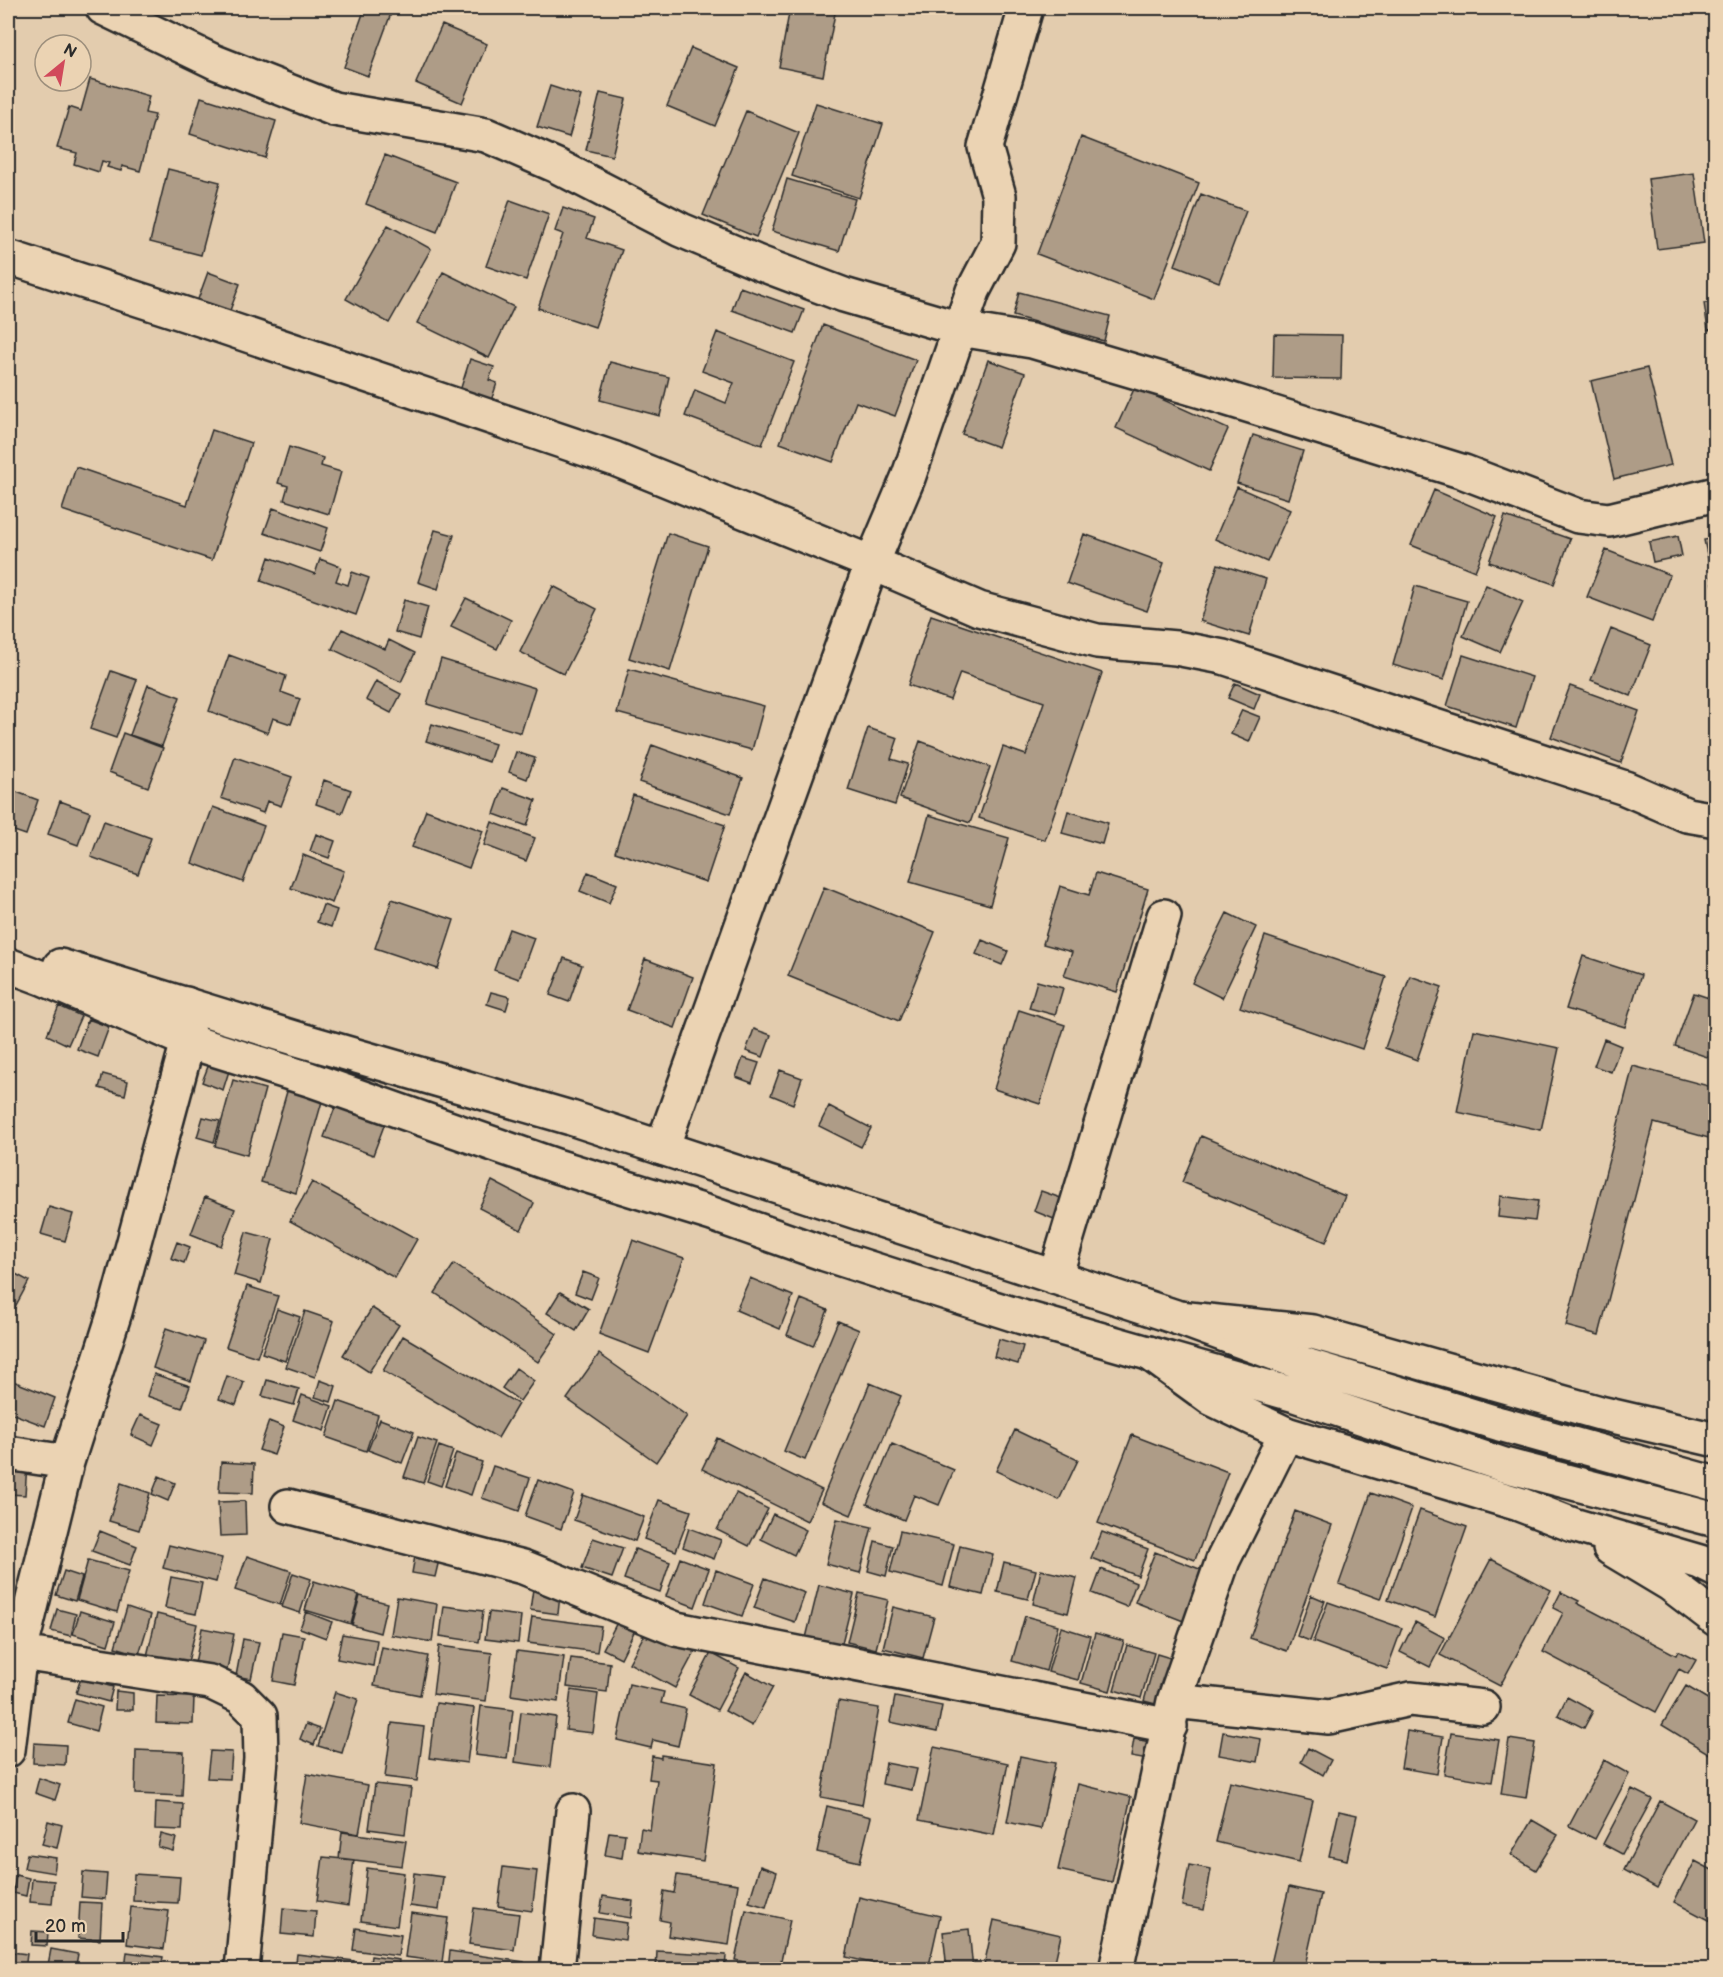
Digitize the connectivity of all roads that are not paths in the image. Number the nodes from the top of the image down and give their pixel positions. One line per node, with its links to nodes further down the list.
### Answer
1 (103, 8): 4 (main road)
2 (1026, 8): 4 (main road)
3 (8, 257): 6 (main road)
4 (960, 329): 5 (main road); 6 (main road)
5 (1716, 494)
6 (872, 563): 7 (main road); 13 (main road)
7 (1716, 820)
8 (1164, 916): 14 (main road)
9 (8, 948): 11 (main road)
10 (8, 965): 12 (main road)
11 (186, 1005): 12 (main road); 13 (main road)
12 (188, 1041): 16 (main road); 20 (main road)
13 (662, 1148): 14 (main road)
14 (1055, 1277): 15 (main road)
15 (1179, 1318): 18 (main road); 21 (main road)
16 (1149, 1353): 17 (main road); 23 (main road)
17 (1286, 1434): 24 (main road); 29 (main road)
18 (1716, 1440)
19 (8, 1453): 20 (main road)
20 (67, 1462): 27 (main road)
21 (1716, 1484)
22 (288, 1506): 29 (main road)
23 (1716, 1520)
24 (1573, 1525): 25 (main road); 26 (main road)
25 (1716, 1570)
26 (1716, 1619)
27 (14, 1652): 30 (main road); 32 (main road)
28 (1483, 1707): 29 (main road)
29 (1172, 1714): 34 (main road)
30 (8, 1750)
31 (573, 1811): 33 (main road)
32 (243, 1970)
33 (557, 1970)
34 (1116, 1970)

